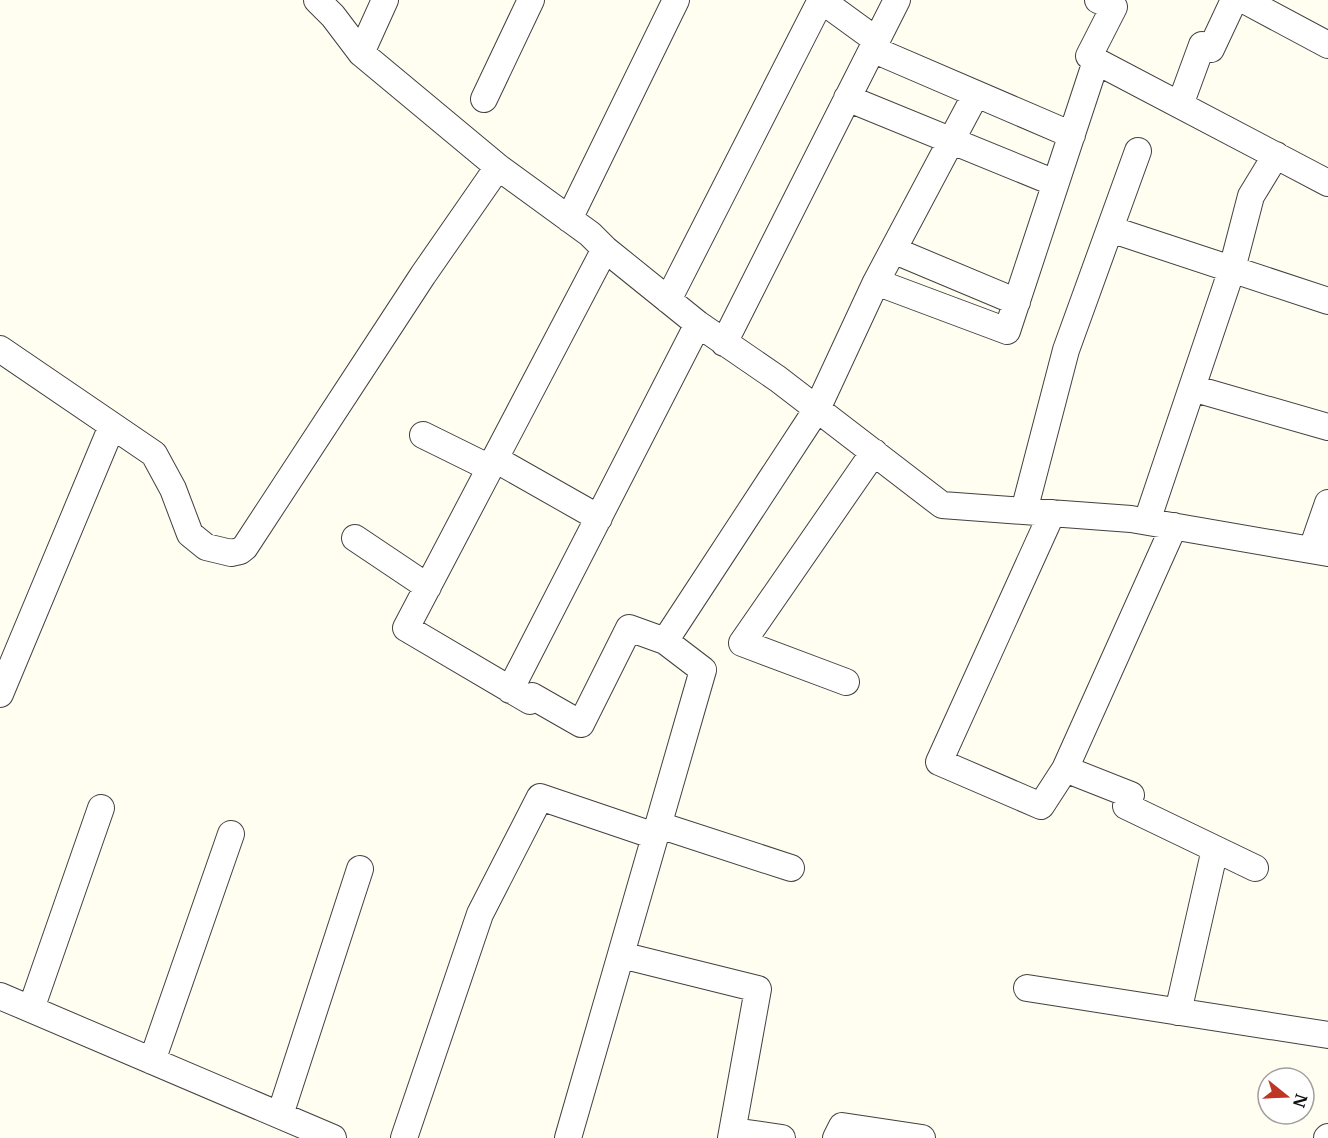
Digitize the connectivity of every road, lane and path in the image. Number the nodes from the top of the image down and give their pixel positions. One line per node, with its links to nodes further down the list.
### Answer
1 (317, 0): 12 (street)
2 (385, 0): 12 (street)
3 (531, 0): 16 (street)
4 (676, 0): 25 (street)
5 (821, 0): 10 (street); 31 (street)
6 (897, 0): 10 (street)
7 (1098, 0): 13 (street)
8 (1234, 0): 17 (street)
9 (1244, 0): 11 (street)
10 (874, 45): 14 (street); 15 (street)
11 (1328, 45)
12 (361, 53): 22 (street)
13 (1096, 61): 17 (street); 18 (street)
14 (976, 94): 18 (street); 19 (street)
15 (847, 98): 19 (street); 35 (street)
16 (484, 99)
17 (1180, 105): 21 (street)
18 (1072, 135): 23 (street)
19 (951, 140): 23 (street); 28 (street)
20 (1138, 151): 26 (street)
21 (1276, 155): 24 (street); 29 (street)
22 (498, 167): 25 (street); 39 (street)
23 (1055, 183): 33 (street)
24 (1328, 183)
25 (569, 219): 27 (street)
26 (1110, 229): 29 (street); 45 (street)
27 (605, 249): 31 (street); 43 (street)
28 (893, 250): 30 (street); 33 (street)
29 (1232, 269): 32 (street); 37 (street)
30 (876, 282): 33 (street); 38 (street)
31 (668, 300): 34 (street)
32 (1328, 301)
33 (1017, 302)
34 (698, 324): 35 (street); 47 (street)
35 (724, 343): 38 (street)
36 (0, 349): 39 (street)
37 (1192, 388): 40 (street); 48 (street)
38 (817, 408): 42 (street); 53 (street)
39 (112, 426): 56 (street)
40 (1328, 427)
41 (423, 435): 43 (street)
42 (874, 452): 45 (street); 54 (street)
43 (492, 464): 47 (street); 52 (street)
44 (1328, 503): 51 (street)
45 (1024, 511): 46 (street)
46 (1052, 513): 48 (street); 57 (street)
47 (599, 518): 55 (street)
48 (1147, 521): 49 (street)
49 (1174, 526): 51 (street); 57 (street)
50 (355, 538): 52 (street)
51 (1320, 551)
52 (428, 587): 55 (street)
53 (665, 641): 55 (street); 59 (street)
54 (846, 682)
55 (510, 690)
56 (0, 694)
57 (1065, 769): 61 (street)
58 (101, 808): 68 (street)
59 (657, 830): 63 (street); 65 (street); 75 (street)
60 (231, 834): 71 (street)
61 (1215, 849): 64 (street); 69 (street)
62 (360, 868): 72 (street)
63 (791, 868)
64 (1255, 868)
65 (621, 955): 73 (street); 76 (street)
66 (1027, 988): 69 (street)
67 (0, 996): 68 (street)
68 (31, 1009): 71 (street)
69 (1178, 1012): 70 (street)
70 (1328, 1035)
71 (152, 1061): 72 (street)
72 (280, 1115): 74 (street)
73 (732, 1135): 77 (street)
74 (333, 1138)
75 (404, 1138)
76 (568, 1138)
77 (782, 1138)
78 (836, 1138): 79 (street)
79 (922, 1138)

